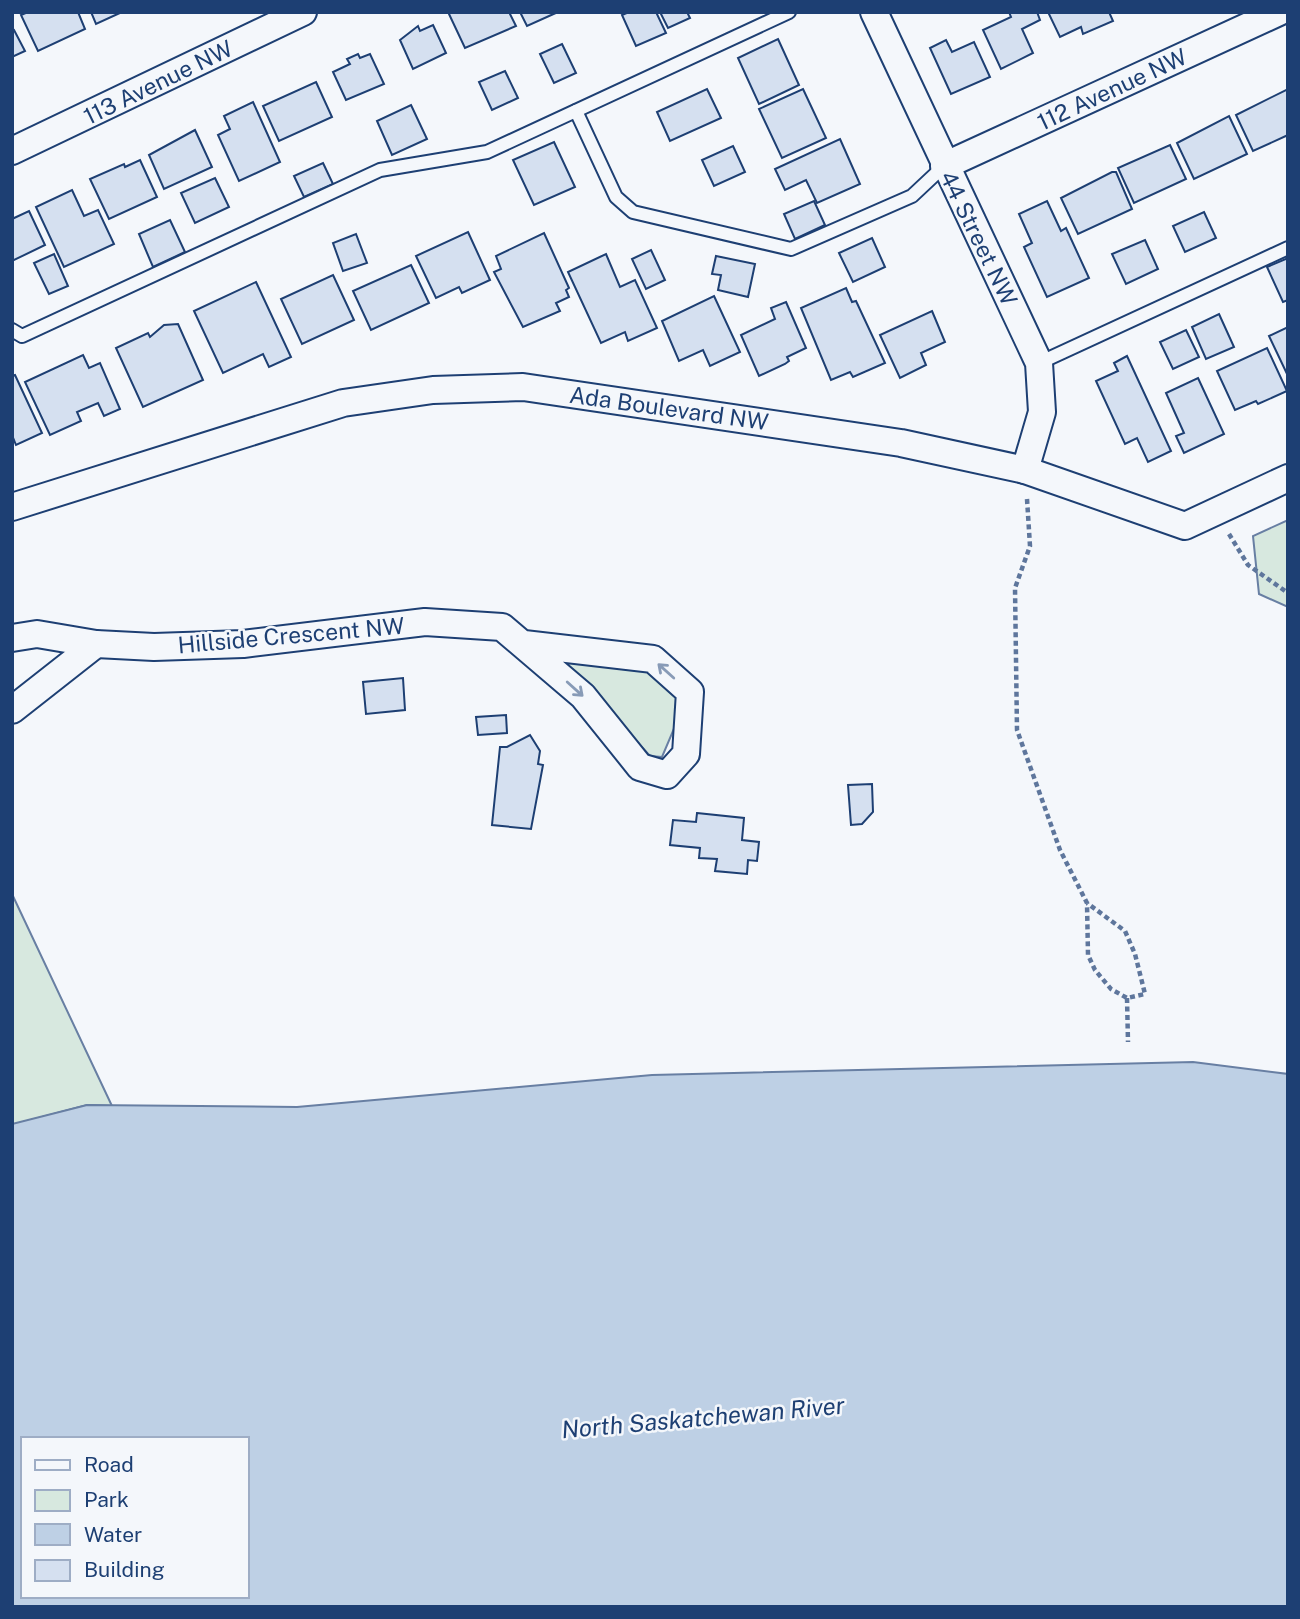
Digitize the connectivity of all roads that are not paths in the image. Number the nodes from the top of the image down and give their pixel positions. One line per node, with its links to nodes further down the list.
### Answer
1 (303, 12): 6 (street, 113 Avenue NW)
2 (789, 12): 5 (lane)
3 (874, 12): 7 (street, 44 Street NW)
4 (1279, 12): 7 (street, 112 Avenue NW)
5 (576, 111): 7 (lane); 9 (lane)
6 (12, 151)
7 (944, 166): 10 (street, 44 Street NW)
8 (1288, 247): 10 (lane)
9 (12, 330)
10 (1039, 363): 11 (street, 44 Street NW)
11 (1025, 470): 12 (street, Ada Boulevard NW); 13 (street, Ada Boulevard NW)
12 (1288, 478)
13 (12, 508)
14 (12, 638): 15 (street, Hillside Crescent NW)
15 (96, 644): 16 (street, Hillside Crescent NW); 17 (street)
16 (523, 644): 16 (street, Hillside Crescent NW, one-way to 16)
17 (12, 710)

